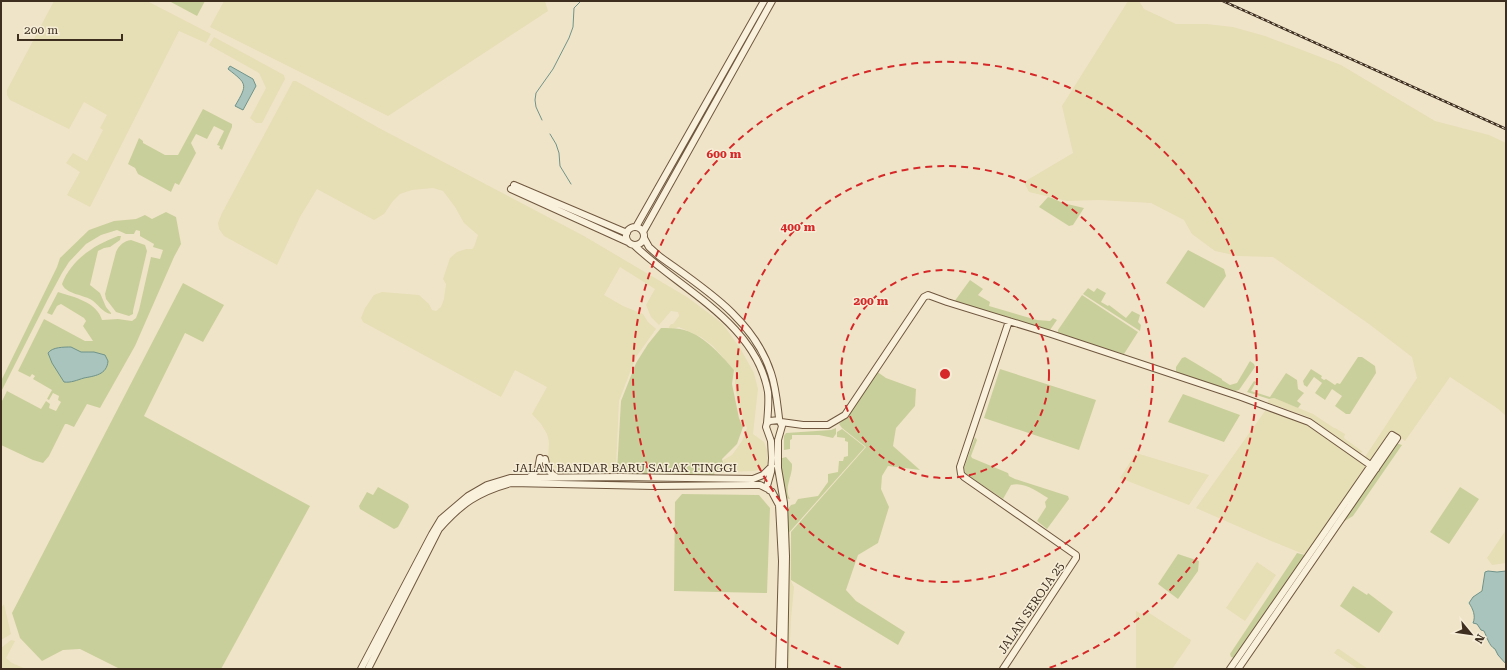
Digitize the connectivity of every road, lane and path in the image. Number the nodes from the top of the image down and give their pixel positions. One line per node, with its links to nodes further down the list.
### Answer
1 (764, 1): 3 (street)
2 (772, 1): 5 (street)
3 (636, 227): 4 (street); 5 (street)
4 (627, 233): 6 (street); 6 (street)
5 (644, 235): 7 (street); 9 (street)
6 (628, 242): 7 (street)
7 (635, 246): 11 (street)
8 (1009, 321): 13 (street); 16 (street); 27 (street, JALAN SEROJA 25)
9 (778, 402): 10 (street); 12 (street)
10 (780, 421): 11 (street); 12 (street); 14 (street)
11 (767, 423): 15 (street)
12 (796, 424): 13 (street)
13 (803, 425): 14 (street)
14 (781, 432): 21 (street)
15 (772, 466): 18 (street, JALAN BANDAR BARU SALAK TINGGI); 22 (street)
16 (1374, 467): 16 (street); 28 (street); 29 (street)
17 (556, 477): 18 (street, JALAN BANDAR BARU SALAK TINGGI); 19 (street, JALAN BANDAR BARU SALAK TINGGI); 19 (street)
18 (620, 477): 20 (street)
19 (529, 478): 23 (street, JALAN BANDAR BARU SALAK TINGGI)
20 (619, 486): 22 (street, JALAN BANDAR BARU SALAK TINGGI); 24 (street, JALAN BANDAR BARU SALAK TINGGI)
21 (781, 487): 22 (street); 26 (street)
22 (770, 490): 25 (street)
23 (361, 669)
24 (368, 669)
25 (778, 669)
26 (784, 669)
27 (1003, 669)
28 (1230, 669)
29 (1238, 669)

